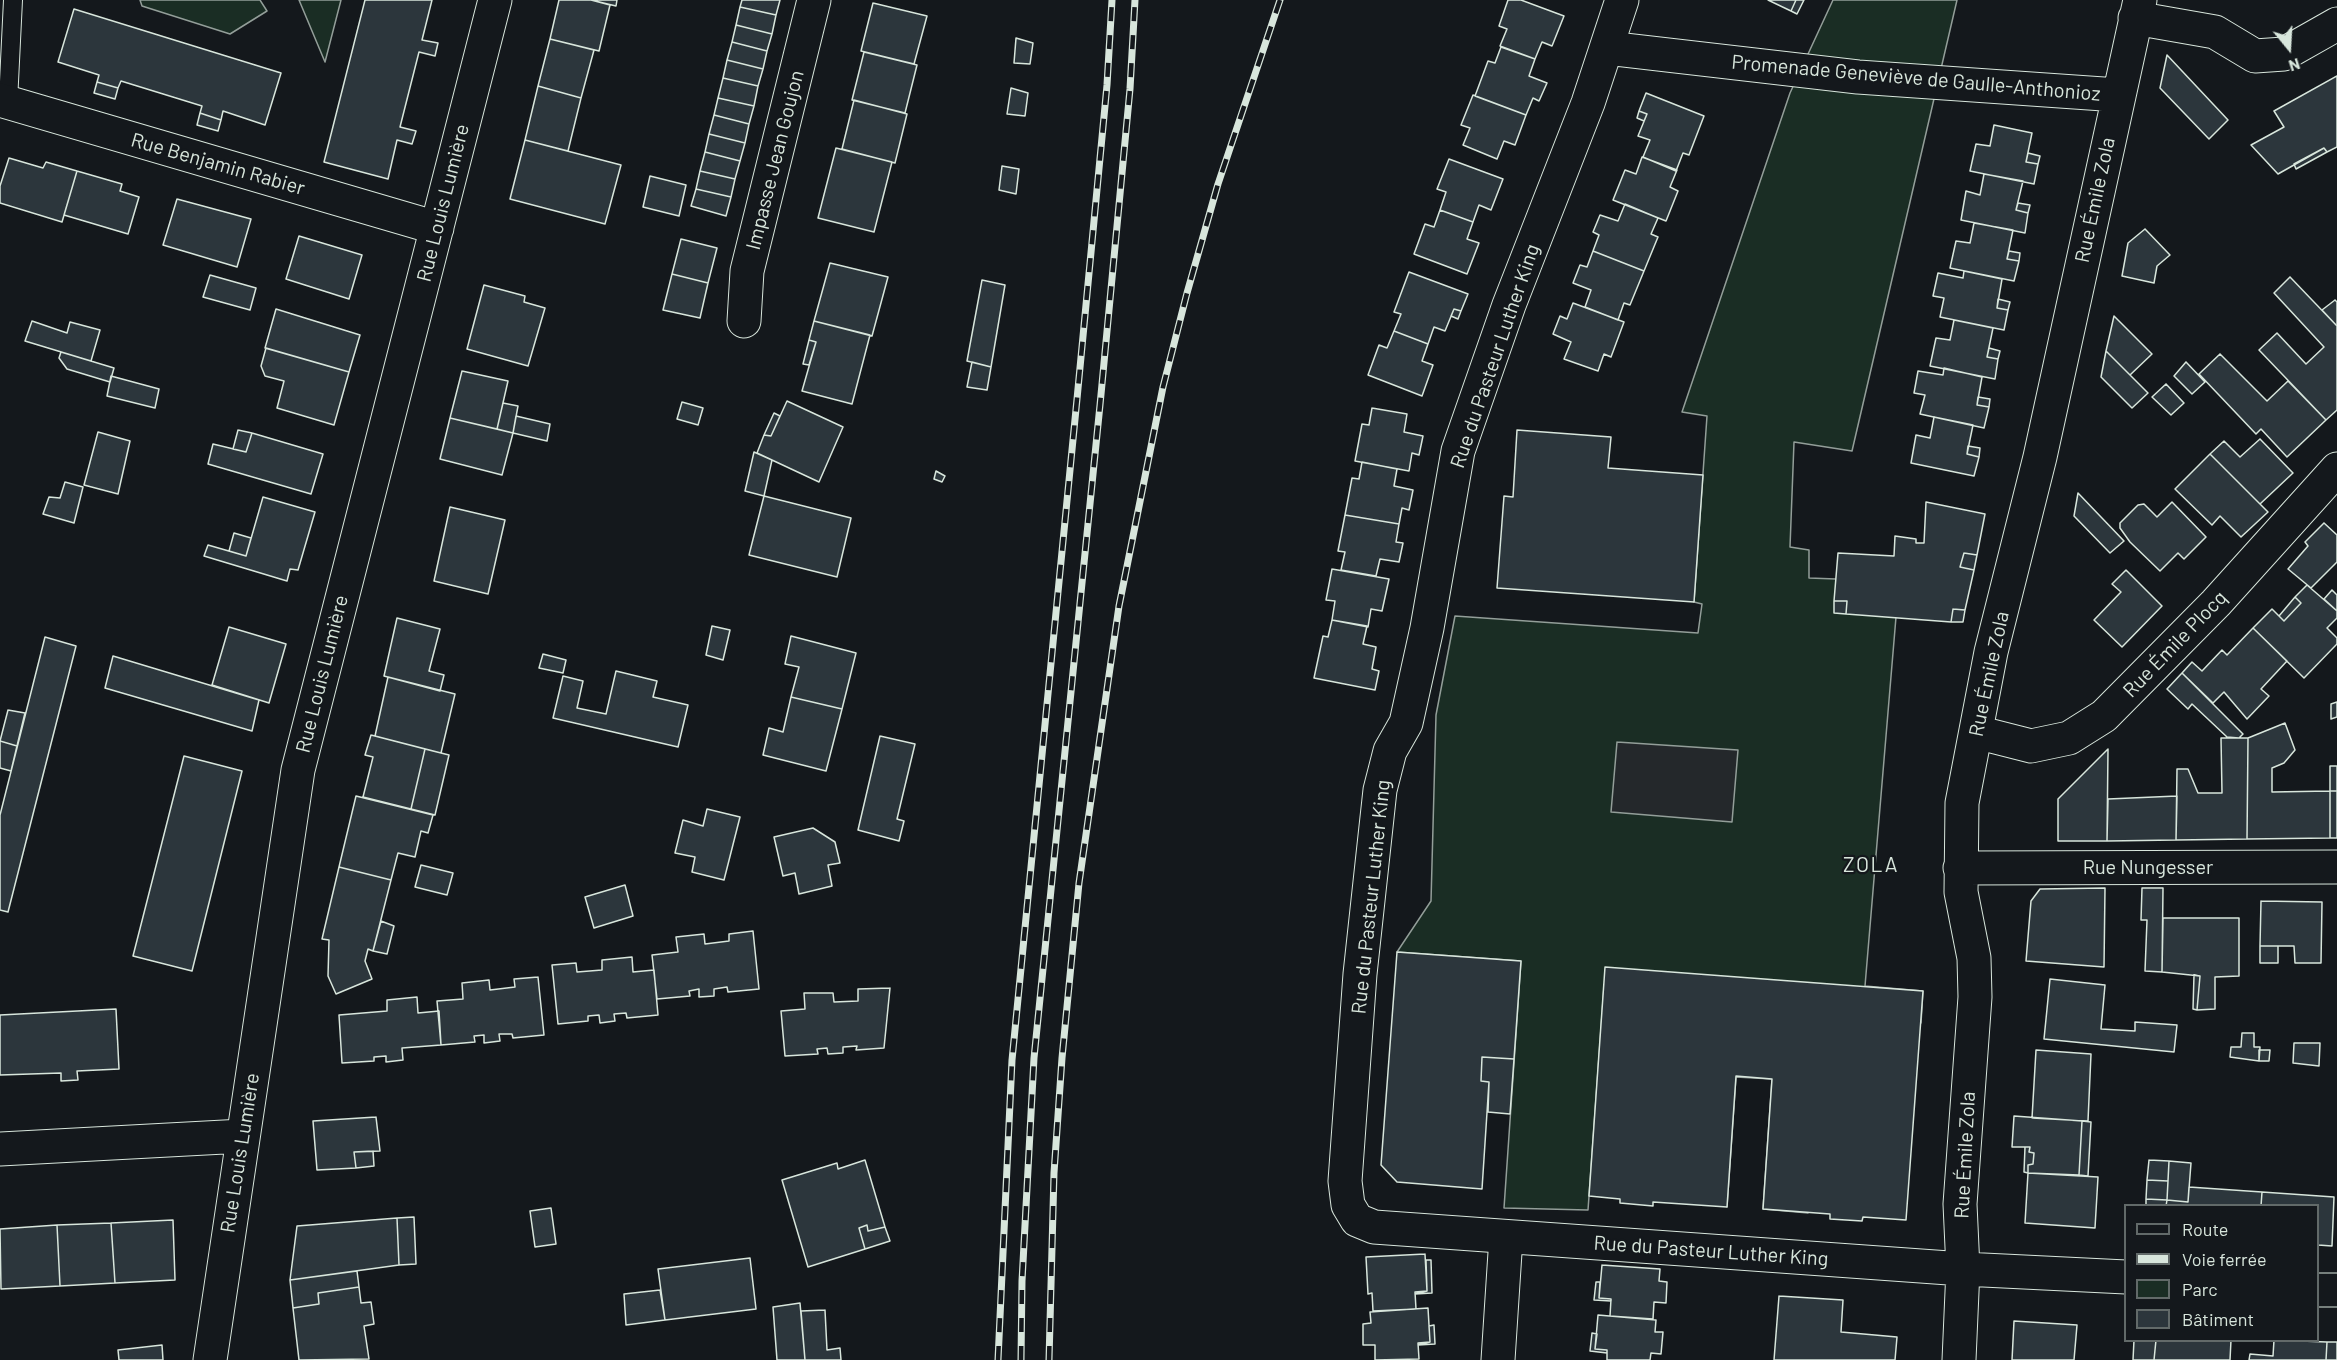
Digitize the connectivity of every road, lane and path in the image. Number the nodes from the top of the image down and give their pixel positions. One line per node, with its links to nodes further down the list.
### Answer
1 (13, 0): 9 (lane)
2 (495, 0): 10 (street, Rue Louis Lumière)
3 (814, 0): 11 (street, Impasse Jean Goujon)
4 (1622, 0): 7 (street, Rue du Pasteur Luther King)
5 (2138, 9): 6 (street); 8 (street, Rue Émile Zola)
6 (2337, 24)
7 (1607, 48): 8 (street, Promenade Geneviève de Gaulle-Anthonioz); 18 (street, Rue du Pasteur Luther King)
8 (2118, 95): 13 (street, Rue Émile Zola)
9 (4, 101): 10 (street, Rue Benjamin Rabier)
10 (437, 228): 16 (street, Rue Louis Lumière)
11 (744, 321)
12 (2337, 469): 13 (street, Rue Émile Plocq)
13 (1976, 732): 15 (street, Rue Émile Zola)
14 (2337, 867): 15 (street, Rue Nungesser)
15 (1960, 868): 19 (street, Rue Émile Zola)
16 (243, 1136): 17 (street); 23 (street, Rue Louis Lumière)
17 (0, 1149)
18 (1506, 1237): 19 (street, Rue du Pasteur Luther King); 24 (street)
19 (1963, 1269): 20 (street, Rue du Pasteur Luther King); 25 (street, Rue Émile Zola)
20 (2124, 1277)
21 (2319, 1290): 22 (street)
22 (2337, 1290)
23 (210, 1360)
24 (1498, 1360)
25 (1959, 1360)

